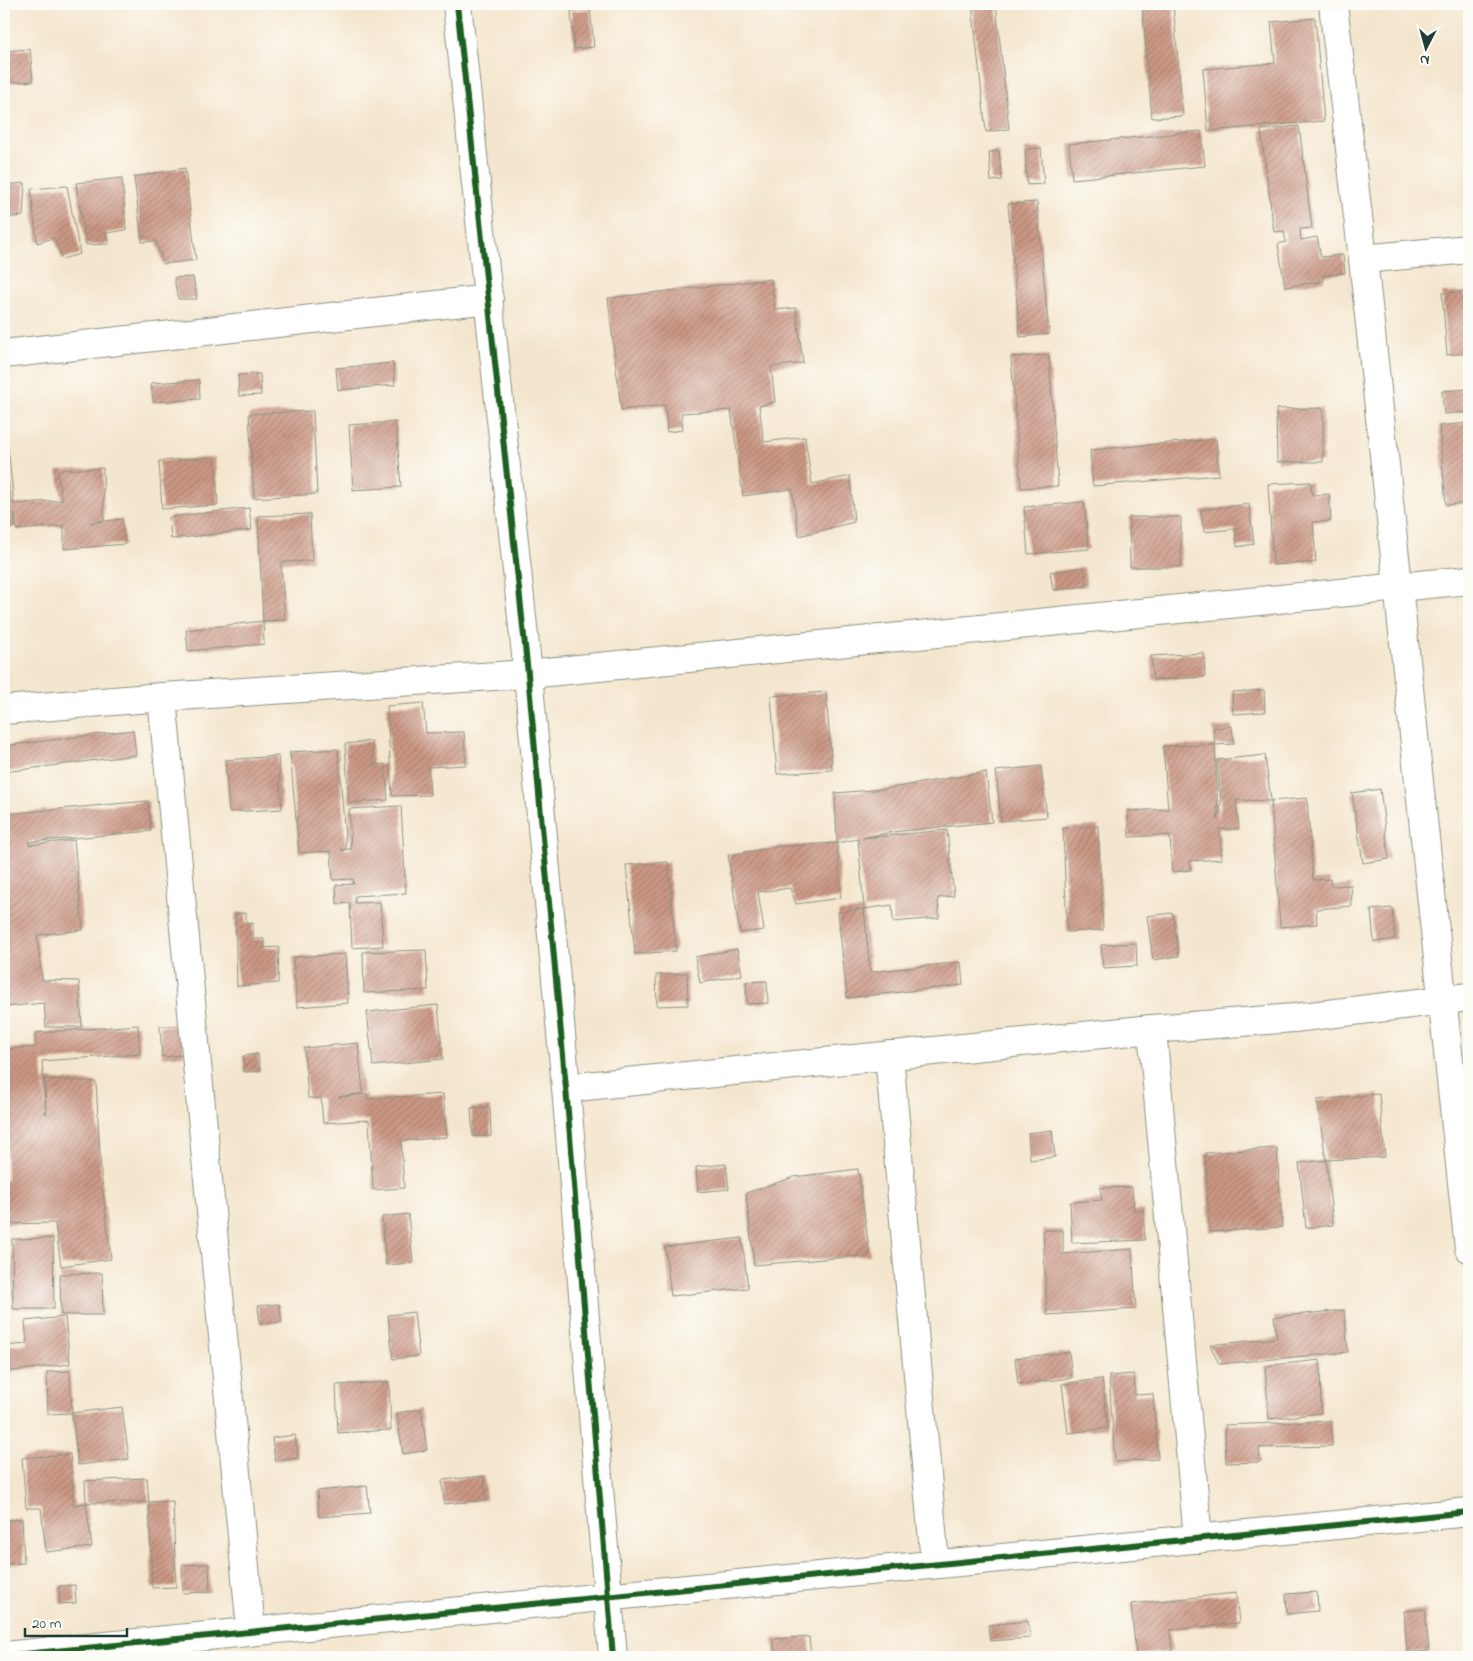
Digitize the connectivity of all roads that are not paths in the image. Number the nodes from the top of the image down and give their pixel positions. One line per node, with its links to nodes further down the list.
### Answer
1 (457, 4): 5 (street)
2 (1333, 4): 4 (street)
3 (1469, 249): 4 (street)
4 (1363, 259): 8 (street)
5 (489, 299): 6 (street); 9 (street)
6 (4, 354)
7 (1469, 580): 8 (street)
8 (1398, 586): 9 (street); 12 (street)
9 (528, 674): 10 (street); 15 (street)
10 (162, 697): 11 (street); 21 (street)
11 (4, 710)
12 (1456, 998): 13 (street); 16 (street)
13 (1152, 1029): 14 (street); 18 (street)
14 (889, 1055): 15 (street); 19 (street)
15 (566, 1088): 20 (street)
16 (1469, 1248)
17 (1469, 1512): 18 (street)
18 (1198, 1539): 19 (street)
19 (935, 1563): 20 (street)
20 (607, 1596): 21 (street); 23 (street)
21 (251, 1630): 22 (street)
22 (4, 1656)
23 (613, 1657)

